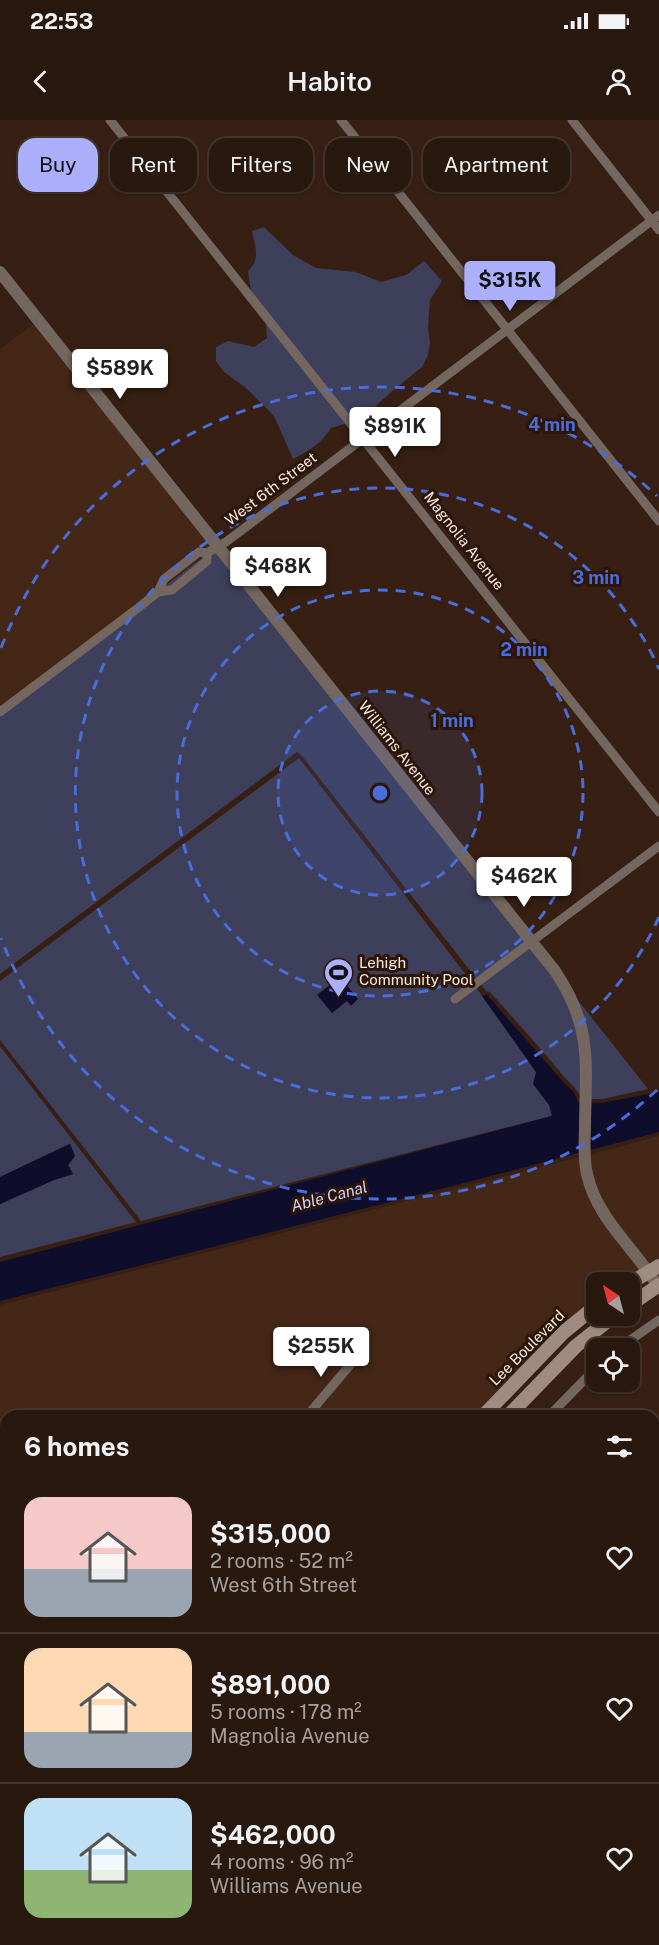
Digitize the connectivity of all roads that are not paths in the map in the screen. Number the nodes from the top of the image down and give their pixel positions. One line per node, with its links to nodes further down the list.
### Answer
1 (110, 120): 8 (street, Magnolia Avenue)
2 (341, 120): 7 (street)
3 (572, 120): 4 (street)
4 (655, 218): 5 (street); 7 (street, West 6th Street)
5 (659, 230)
6 (0, 272): 10 (street, Williams Avenue)
7 (507, 330): 8 (street, West 6th Street); 9 (street)
8 (363, 438): 10 (street, West 6th Street); 12 (street, Magnolia Avenue)
9 (659, 521)
10 (212, 549): 11 (street, West 6th Street); 14 (street, Williams Avenue)
11 (0, 712)
12 (659, 812)
13 (659, 846): 14 (street)
14 (531, 942): 15 (street); 16 (street, Williams Avenue)
15 (455, 999)
16 (654, 1268): 17 (main road); 18 (street, Williams Avenue)
17 (640, 1277)
18 (659, 1287): 19 (main road)
19 (640, 1299)
20 (586, 1314): 27 (main road, Lee Boulevard)
21 (659, 1320): 23 (street)
22 (601, 1326): 28 (main road)
23 (633, 1338)
24 (356, 1358): 26 (street)
25 (586, 1378): 29 (street)
26 (312, 1410)
27 (489, 1410)
28 (514, 1410)
29 (555, 1410)

